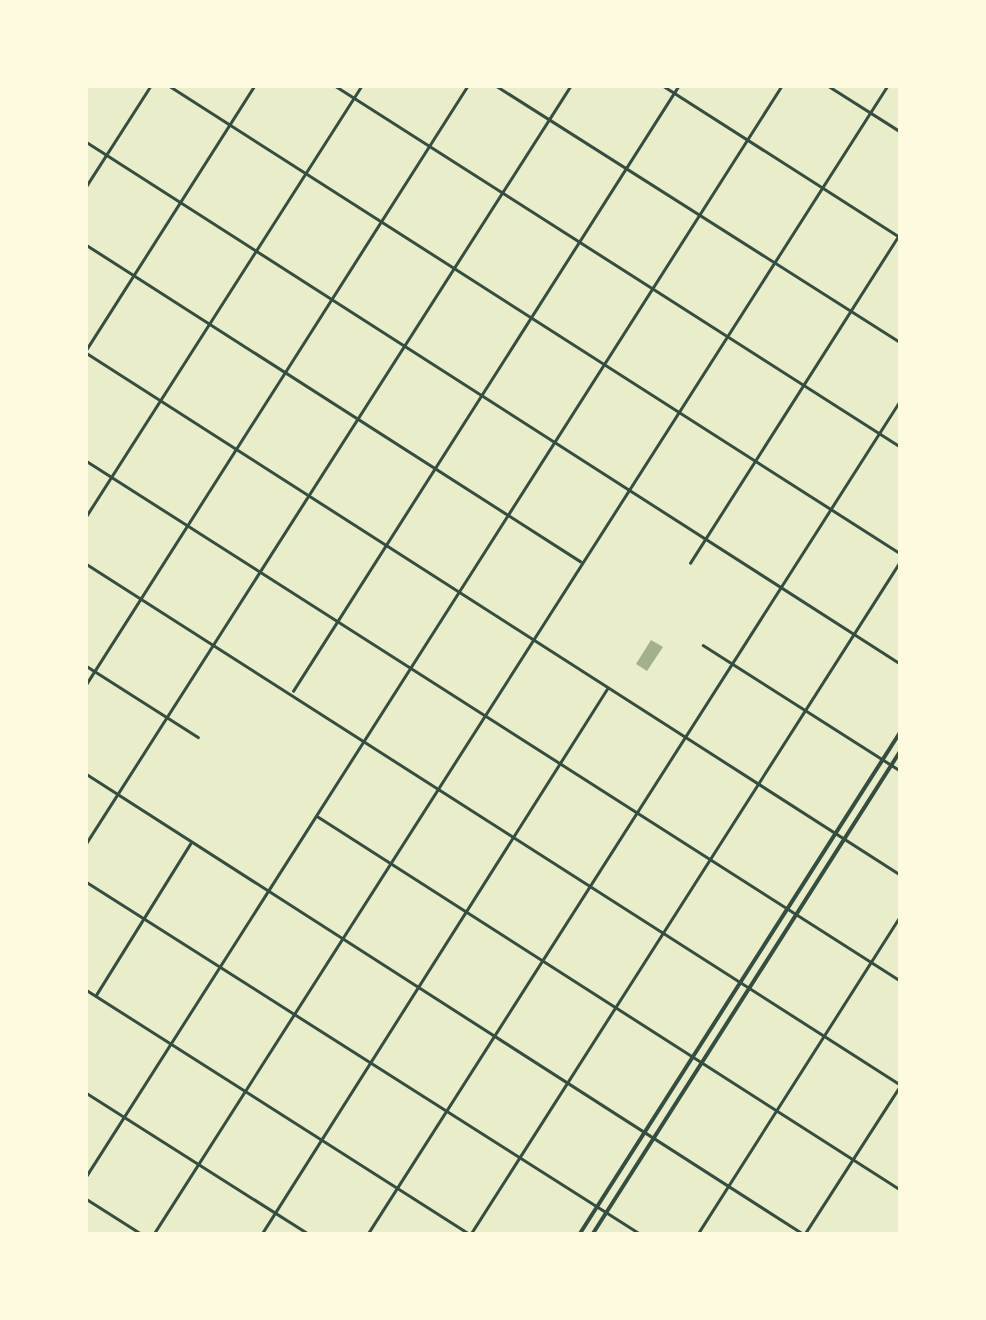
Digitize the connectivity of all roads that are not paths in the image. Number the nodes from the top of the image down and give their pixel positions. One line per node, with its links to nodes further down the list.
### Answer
1 (151, 85): 23 (street)
2 (168, 85): 18 (street)
3 (254, 85): 18 (street)
4 (334, 85): 15 (street)
5 (362, 85): 15 (street)
6 (468, 85): 22 (street)
7 (495, 85): 17 (street)
8 (571, 85): 17 (street)
9 (662, 85): 14 (street)
10 (679, 85): 14 (street)
11 (782, 85): 20 (street)
12 (827, 85): 16 (street)
13 (888, 85): 16 (street)
14 (674, 93): 20 (street); 24 (street)
15 (354, 98): 22 (street); 25 (street)
16 (870, 112): 19 (street); 27 (street)
17 (549, 119): 24 (street); 28 (street)
18 (230, 124): 25 (street); 29 (street)
19 (901, 132)
20 (748, 139): 27 (street); 30 (street)
21 (85, 140): 23 (street)
22 (429, 146): 28 (street); 31 (street)
23 (106, 154): 26 (street); 29 (street)
24 (626, 168): 30 (street); 33 (street)
25 (306, 173): 31 (street); 35 (street)
26 (85, 188)
27 (822, 188): 32 (street); 36 (street)
28 (502, 193): 33 (street); 37 (street)
29 (180, 202): 35 (street); 38 (street)
30 (699, 215): 36 (street); 39 (street)
31 (381, 221): 37 (street); 40 (street)
32 (900, 236): 41 (street)
33 (579, 242): 39 (street); 42 (street)
34 (85, 244): 38 (street)
35 (256, 250): 40 (street); 43 (street)
36 (774, 262): 41 (street); 44 (street)
37 (454, 268): 42 (street); 46 (street)
38 (134, 276): 43 (street); 47 (street)
39 (652, 288): 44 (street); 48 (street)
40 (332, 298): 46 (street); 49 (street)
41 (850, 311): 45 (street); 50 (street)
42 (531, 317): 48 (street); 51 (street)
43 (210, 324): 49 (street); 53 (street)
44 (726, 336): 50 (street); 54 (street)
45 (901, 344)
46 (404, 345): 51 (street); 55 (street)
47 (85, 352): 53 (street)
48 (604, 363): 54 (street); 57 (street)
49 (284, 372): 55 (street); 59 (street)
50 (803, 386): 56 (street); 61 (street)
51 (481, 394): 57 (street); 62 (street)
52 (901, 399): 56 (street)
53 (160, 400): 59 (street); 63 (street)
54 (678, 412): 61 (street); 64 (street)
55 (357, 418): 62 (street); 65 (street)
56 (879, 433): 58 (street); 66 (street)
57 (554, 441): 64 (street); 67 (street)
58 (901, 447)
59 (234, 448): 65 (street); 69 (street)
60 (85, 460): 63 (street)
61 (755, 461): 66 (street); 70 (street)
62 (434, 468): 67 (street); 71 (street)
63 (112, 477): 68 (street); 69 (street)
64 (629, 489): 70 (street); 75 (street)
65 (308, 496): 71 (street); 77 (street)
66 (831, 508): 72 (street); 78 (street)
67 (508, 515): 75 (street); 79 (street)
68 (85, 518)
69 (187, 525): 77 (street); 80 (street)
70 (706, 538): 76 (street); 78 (street)
71 (385, 546): 79 (street); 81 (street)
72 (901, 554)
73 (901, 560): 82 (street)
74 (85, 562): 80 (street)
75 (582, 562): 83 (street)
76 (690, 563)
77 (260, 572): 81 (street); 84 (street)
78 (780, 586): 82 (street); 86 (street)
79 (458, 592): 83 (street); 89 (street)
80 (142, 596): 84 (street); 90 (street)
81 (337, 621): 89 (street); 93 (street)
82 (854, 634): 87 (street); 94 (street)
83 (532, 640): 92 (street); 95 (street)
84 (215, 642): 93 (street); 96 (street)
85 (703, 645): 86 (street)
86 (732, 662): 94 (street); 98 (street)
87 (901, 664)
88 (85, 665): 90 (street)
89 (410, 668): 95 (street); 100 (street)
90 (95, 671): 91 (street); 96 (street)
91 (85, 686)
92 (608, 688): 98 (street); 103 (street)
93 (292, 692): 100 (street)
94 (805, 710): 102 (street); 107 (street)
95 (484, 715): 103 (street); 108 (street)
96 (167, 717): 99 (street); 109 (street)
97 (901, 731): 102 (main road)
98 (684, 736): 107 (street); 110 (street)
99 (198, 737)
100 (364, 739): 108 (street); 111 (street)
101 (901, 750): 104 (main road)
102 (883, 759): 104 (street); 112 (main road)
103 (560, 763): 110 (street); 113 (street)
104 (892, 765): 105 (street); 114 (main road)
105 (901, 771)
106 (85, 773): 109 (street)
107 (757, 783): 112 (street); 117 (street)
108 (438, 788): 113 (street); 118 (street)
109 (118, 794): 115 (street); 116 (street)
110 (636, 812): 117 (street); 121 (street)
111 (316, 815): 118 (street); 122 (street)
112 (836, 833): 114 (street); 123 (main road)
113 (514, 837): 121 (street); 124 (street)
114 (845, 838): 119 (street); 125 (main road)
115 (192, 842): 122 (street); 127 (street)
116 (85, 845)
117 (709, 858): 123 (street); 128 (street)
118 (390, 863): 124 (street); 129 (street)
119 (901, 875)
120 (85, 881): 127 (street)
121 (589, 886): 128 (street); 130 (street)
122 (268, 891): 129 (street); 132 (street)
123 (788, 908): 125 (street); 134 (main road)
124 (466, 911): 130 (street); 135 (street)
125 (796, 914): 131 (street); 136 (main road)
126 (901, 916): 131 (street)
127 (144, 918): 132 (street); 138 (street)
128 (662, 932): 134 (street); 139 (street)
129 (342, 939): 135 (street); 140 (street)
130 (542, 960): 139 (street); 141 (street)
131 (871, 962): 133 (street); 142 (street)
132 (220, 966): 140 (street); 143 (street)
133 (901, 981)
134 (740, 982): 136 (street); 144 (main road)
135 (418, 988): 141 (street); 145 (street)
136 (750, 988): 142 (street); 146 (main road)
137 (85, 989): 138 (street)
138 (95, 996): 143 (street)
139 (615, 1007): 144 (street); 147 (street)
140 (294, 1014): 145 (street); 149 (street)
141 (493, 1036): 147 (street); 151 (street)
142 (824, 1036): 148 (street); 152 (street)
143 (171, 1043): 149 (street); 153 (street)
144 (693, 1057): 146 (street); 154 (main road)
145 (370, 1063): 151 (street); 156 (street)
146 (702, 1063): 152 (street); 155 (main road)
147 (566, 1084): 154 (street); 157 (street)
148 (901, 1085): 158 (street)
149 (245, 1091): 156 (street); 159 (street)
150 (85, 1092): 153 (street)
151 (446, 1110): 157 (street); 162 (street)
152 (776, 1110): 158 (street); 161 (street)
153 (124, 1116): 159 (street); 160 (street)
154 (644, 1133): 155 (street); 165 (main road)
155 (654, 1138): 161 (street); 167 (main road)
156 (321, 1140): 162 (street); 166 (street)
157 (519, 1158): 165 (street); 173 (street)
158 (853, 1160): 163 (street); 178 (street)
159 (199, 1164): 166 (street); 169 (street)
160 (85, 1178)
161 (728, 1186): 177 (street); 178 (street)
162 (396, 1189): 172 (street); 173 (street)
163 (901, 1190)
164 (85, 1198): 168 (street)
165 (597, 1207): 167 (street); 174 (main road)
166 (275, 1212): 170 (street); 171 (street)
167 (606, 1212): 175 (main road); 176 (street)
168 (143, 1235)
169 (153, 1235)
170 (261, 1235)
171 (310, 1235)
172 (367, 1235)
173 (470, 1235)
174 (579, 1235)
175 (592, 1235)
176 (642, 1235)
177 (697, 1235)
178 (804, 1235)

